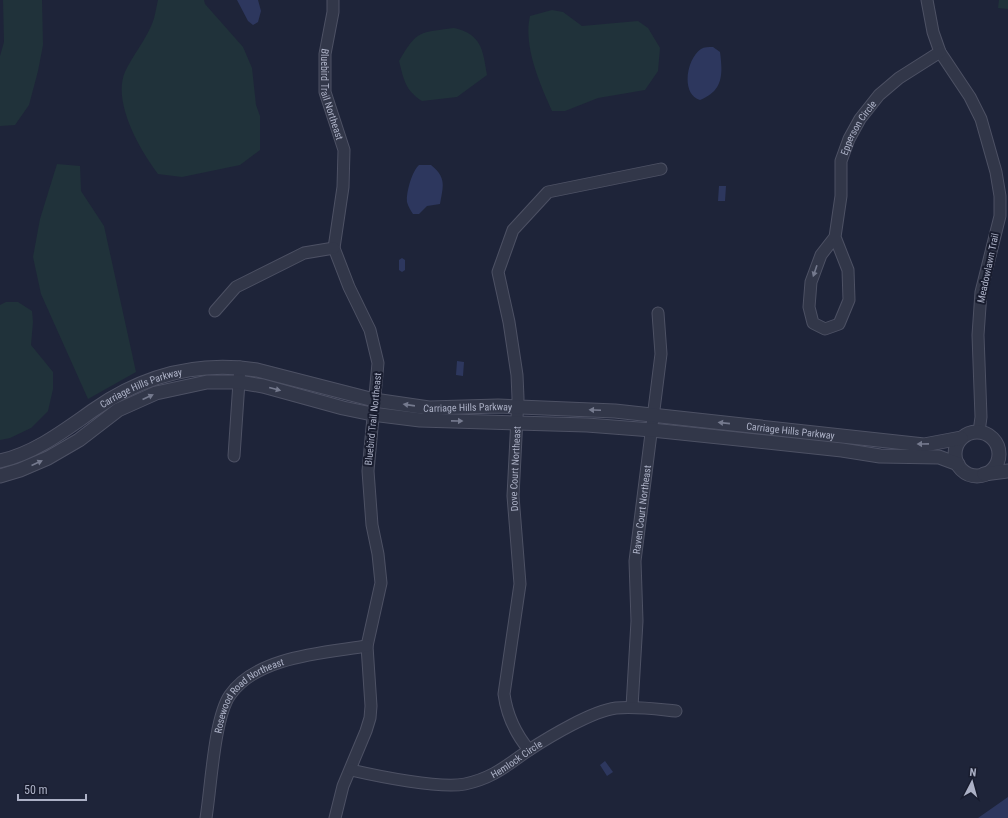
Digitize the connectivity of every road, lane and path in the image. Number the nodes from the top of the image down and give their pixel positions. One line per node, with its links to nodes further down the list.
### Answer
1 (333, 0): 8 (street, Bluebird Trail Northeast)
2 (927, 0): 3 (street, Meadowlawn Trail)
3 (940, 52): 5 (street, Meadowlawn Trail); 7 (street, Epperson Circle)
4 (661, 169): 14 (street, Dove Court Northeast)
5 (1004, 196): 6 (street, Meadowlawn Trail)
6 (1004, 216): 19 (street, Meadowlawn Trail)
7 (834, 237): 7 (street, Epperson Circle, one-way to 7)
8 (334, 248): 9 (street); 13 (street, Bluebird Trail Northeast)
9 (215, 310)
10 (658, 313): 16 (street, Raven Court Northeast)
11 (240, 368): 12 (street); 13 (street, Carriage Hills Parkway); 24 (street, Carriage Hills Parkway)
12 (239, 382): 15 (street, Carriage Hills Parkway, one-way to 15); 23 (street); 28 (street, Carriage Hills Parkway, one-way to 12)
13 (374, 400): 14 (street, Carriage Hills Parkway, one-way to 13); 15 (street, Bluebird Trail Northeast)
14 (518, 408): 16 (street, Carriage Hills Parkway, one-way to 14); 17 (street, Dove Court Northeast)
15 (372, 414): 17 (street, Carriage Hills Parkway, one-way to 17); 29 (street, Bluebird Trail Northeast)
16 (654, 415): 18 (street, Raven Court Northeast); 20 (street, Carriage Hills Parkway, one-way to 16)
17 (516, 422): 18 (street, Carriage Hills Parkway); 32 (street, Dove Court Northeast)
18 (652, 430): 25 (street, Carriage Hills Parkway); 30 (street, Raven Court Northeast)
19 (979, 432): 20 (street); 21 (street)
20 (961, 438): 25 (street)
21 (996, 443): 22 (street); 27 (street)
22 (1008, 451)
23 (234, 456)
24 (0, 461)
25 (958, 464): 27 (street)
26 (1008, 471): 27 (street)
27 (984, 474)
28 (0, 476)
29 (367, 646): 33 (street, Bluebird Trail Northeast); 34 (street, Rosewood Road Northeast)
30 (632, 707): 31 (street, Hemlock Circle); 32 (street, Hemlock Circle)
31 (676, 711)
32 (529, 750): 33 (street, Hemlock Circle)
33 (351, 770): 35 (street, Bluebird Trail Northeast)
34 (206, 818)
35 (335, 818)

